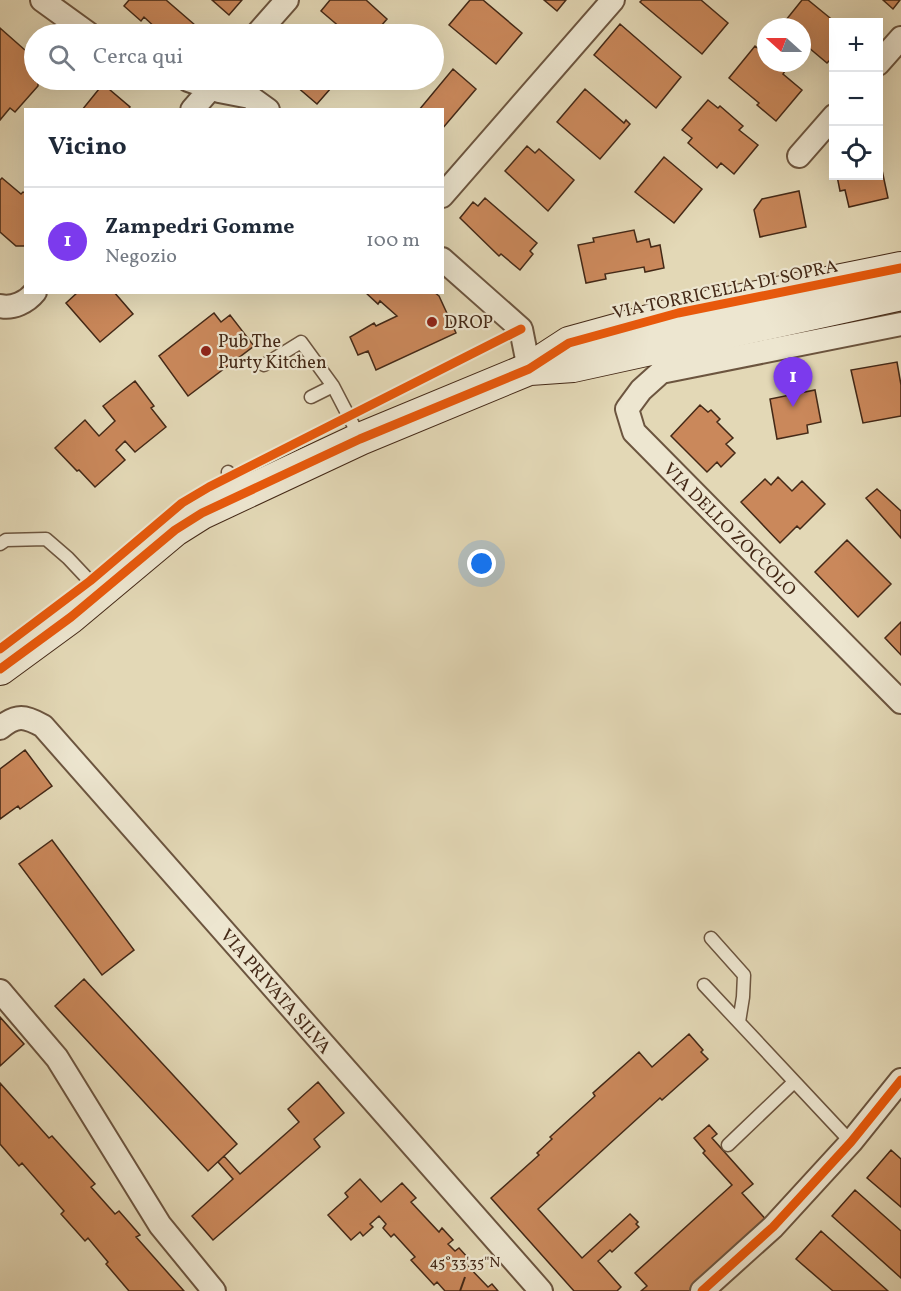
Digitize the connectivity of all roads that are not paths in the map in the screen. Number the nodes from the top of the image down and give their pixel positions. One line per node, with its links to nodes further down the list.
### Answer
1 (42, 0): 4 (street)
2 (287, 0): 5 (street)
3 (613, 0): 14 (street)
4 (75, 24)
5 (266, 24)
6 (901, 38): 7 (street)
7 (883, 59)
8 (209, 90): 10 (street)
9 (231, 90): 11 (street)
10 (194, 108)
11 (265, 108)
12 (829, 122): 13 (street)
13 (799, 156)
14 (444, 194)
15 (444, 261): 23 (street)
16 (901, 268): 23 (street, VIA TORRICELLA DI SOPRA)
17 (33, 294): 19 (street)
18 (901, 294): 21 (street, VIA TORRICELLA DI SOPRA)
19 (0, 306)
20 (901, 324): 24 (street)
21 (633, 354): 23 (street, VIA TORRICELLA DI SOPRA); 24 (street)
22 (264, 365): 25 (lane)
23 (529, 369): 27 (street, VIA TORRICELLA DI SOPRA)
24 (661, 372): 33 (street, VIA DELLO ZOCCOLO)
25 (333, 386): 26 (lane); 27 (lane)
26 (311, 397)
27 (360, 439): 29 (street, VIA TORRICELLA DI SOPRA)
28 (0, 543): 29 (lane)
29 (100, 592): 30 (street, VIA TORRICELLA DI SOPRA)
30 (71, 617): 31 (street, VIA TORRICELLA DI SOPRA); 32 (street, VIA TORRICELLA DI SOPRA)
31 (0, 669)
32 (0, 694)
33 (901, 702)
34 (0, 728): 44 (street, VIA PRIVATA SILVA)
35 (711, 938): 38 (lane)
36 (704, 985): 38 (lane)
37 (0, 992): 43 (street)
38 (739, 1022): 40 (lane)
39 (901, 1080): 41 (street)
40 (794, 1082): 41 (lane); 42 (lane)
41 (851, 1142): 45 (street)
42 (728, 1145)
43 (214, 1291)
44 (541, 1291)
45 (702, 1291)

